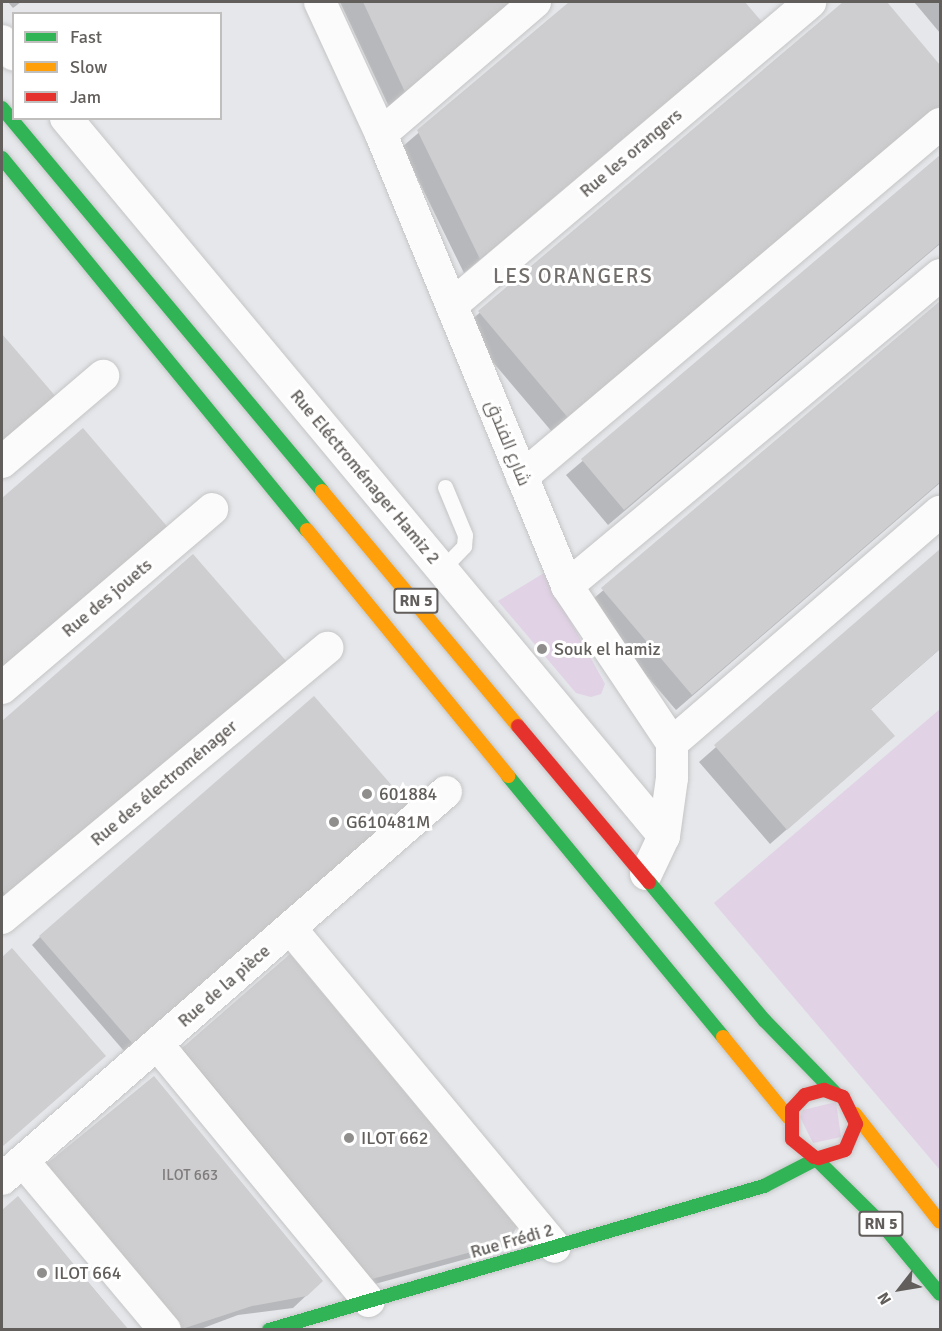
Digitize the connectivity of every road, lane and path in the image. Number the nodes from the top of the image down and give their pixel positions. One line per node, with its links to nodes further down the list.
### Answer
1 (320, 2): 11 (street, شارع الفندق)
2 (536, 2): 11 (street)
3 (791, 7): 14 (street, Rue les orangers)
4 (2, 40): 5 (street)
5 (12, 52)
6 (2, 108): 8 (main road, RN 5)
7 (12, 120): 28 (main road, RN 5)
8 (12, 120)
9 (68, 120): 21 (street, Rue Eléctroménager Hamiz 2)
10 (940, 124): 17 (street)
11 (381, 134): 14 (street, شارع الفندق)
12 (2, 158): 34 (main road, RN 5)
13 (940, 275): 22 (street)
14 (452, 305): 17 (street, شارع الفندق)
15 (103, 376): 16 (street)
16 (2, 462)
17 (522, 477): 22 (street, شارع الفندق)
18 (445, 487): 21 (lane)
19 (212, 509): 24 (street, Rue des jouets)
20 (940, 512): 25 (street)
21 (442, 569): 27 (street, Rue Eléctroménager Hamiz 2)
22 (567, 586): 25 (street, شارع الفندق)
23 (327, 648): 29 (street, Rue des électroménager)
24 (2, 688)
25 (672, 742): 27 (street)
26 (447, 792): 30 (street, Rue de la pièce)
27 (664, 836): 28 (street)
28 (646, 874): 32 (main road, RN 5)
29 (2, 918)
30 (291, 929): 31 (street, Rue de la pièce); 41 (street)
31 (157, 1044): 38 (street, Rue de la pièce); 43 (street)
32 (834, 1092): 33 (main road); 34 (main road)
33 (855, 1114): 36 (main road); 40 (main road, RN 5)
34 (789, 1118): 35 (main road); 36 (main road)
35 (778, 1148)
36 (818, 1158): 39 (main road, Rue Frédi 2); 42 (main road, RN 5)
37 (771, 1167): 39 (main road)
38 (12, 1170): 44 (street)
39 (764, 1186): 41 (main road, Rue Frédi 2)
40 (935, 1216)
41 (555, 1247): 43 (main road, Rue Frédi 2)
42 (940, 1294)
43 (369, 1301): 45 (main road, Rue Frédi 2)
44 (165, 1329)
45 (269, 1329)

